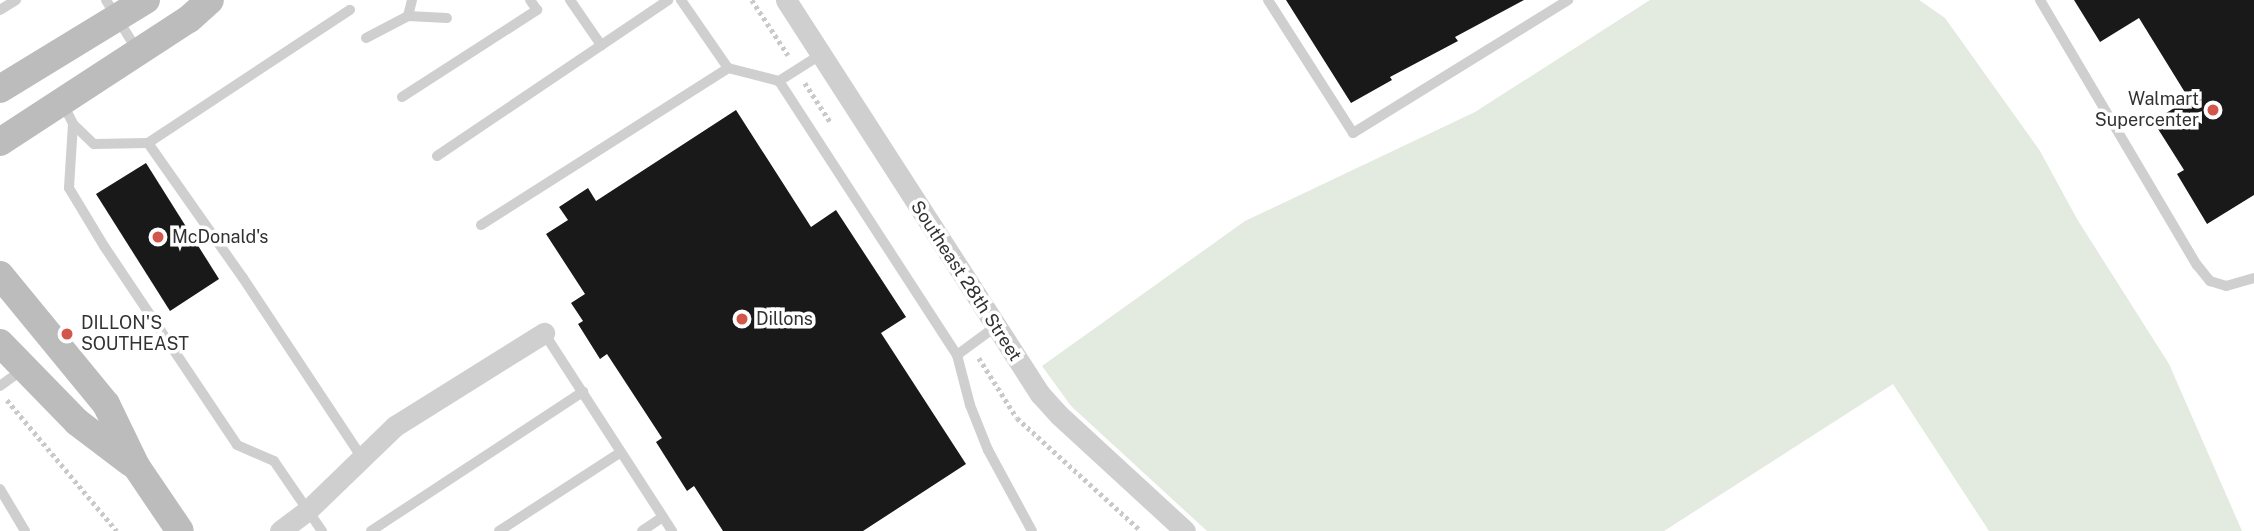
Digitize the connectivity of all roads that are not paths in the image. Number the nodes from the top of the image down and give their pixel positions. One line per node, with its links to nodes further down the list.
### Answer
1 (16, 0): 14 (lane)
2 (146, 0): 13 (main road)
3 (210, 0): 20 (main road)
4 (412, 0): 16 (lane)
5 (530, 0): 25 (lane)
6 (570, 0): 19 (lane)
7 (668, 0): 19 (lane)
8 (681, 0): 22 (lane)
9 (786, 0): 21 (street, Southeast 28th Street)
10 (1268, 0): 11 (lane)
11 (1568, 0)
12 (2040, 0): 32 (lane)
13 (111, 9): 20 (lane); 24 (main road)
14 (0, 10)
15 (350, 10): 28 (lane)
16 (408, 16): 17 (lane); 18 (lane)
17 (447, 18)
18 (366, 38)
19 (601, 45): 29 (lane)
20 (138, 52): 26 (main road)
21 (820, 55): 23 (lane); 33 (street, Southeast 28th Street)
22 (728, 68): 23 (lane); 30 (lane)
23 (779, 81): 36 (lane)
24 (0, 89)
25 (402, 97)
26 (67, 113): 27 (main road); 28 (lane); 45 (lane)
27 (0, 142)
28 (148, 143): 41 (lane)
29 (438, 156)
30 (481, 225)
31 (0, 275): 42 (main road)
32 (2254, 278)
33 (995, 327): 36 (lane); 56 (street, Southeast 28th Street)
34 (544, 332): 39 (lane); 41 (street)
35 (0, 343): 37 (main road)
36 (957, 355): 55 (lane)
37 (24, 368): 38 (lane); 42 (main road)
38 (0, 386)
39 (583, 392): 40 (lane); 51 (lane)
40 (621, 452): 46 (lane); 52 (lane)
41 (362, 458): 45 (street)
42 (136, 467): 48 (main road)
43 (0, 489): 44 (lane)
44 (4, 507): 47 (lane)
45 (309, 509): 49 (street); 50 (lane)
46 (663, 517): 53 (lane); 54 (lane)
47 (25, 531)
48 (180, 531)
49 (280, 531)
50 (322, 531)
51 (372, 531)
52 (499, 531)
53 (642, 531)
54 (672, 531)
55 (1032, 531)
56 (1185, 531)

